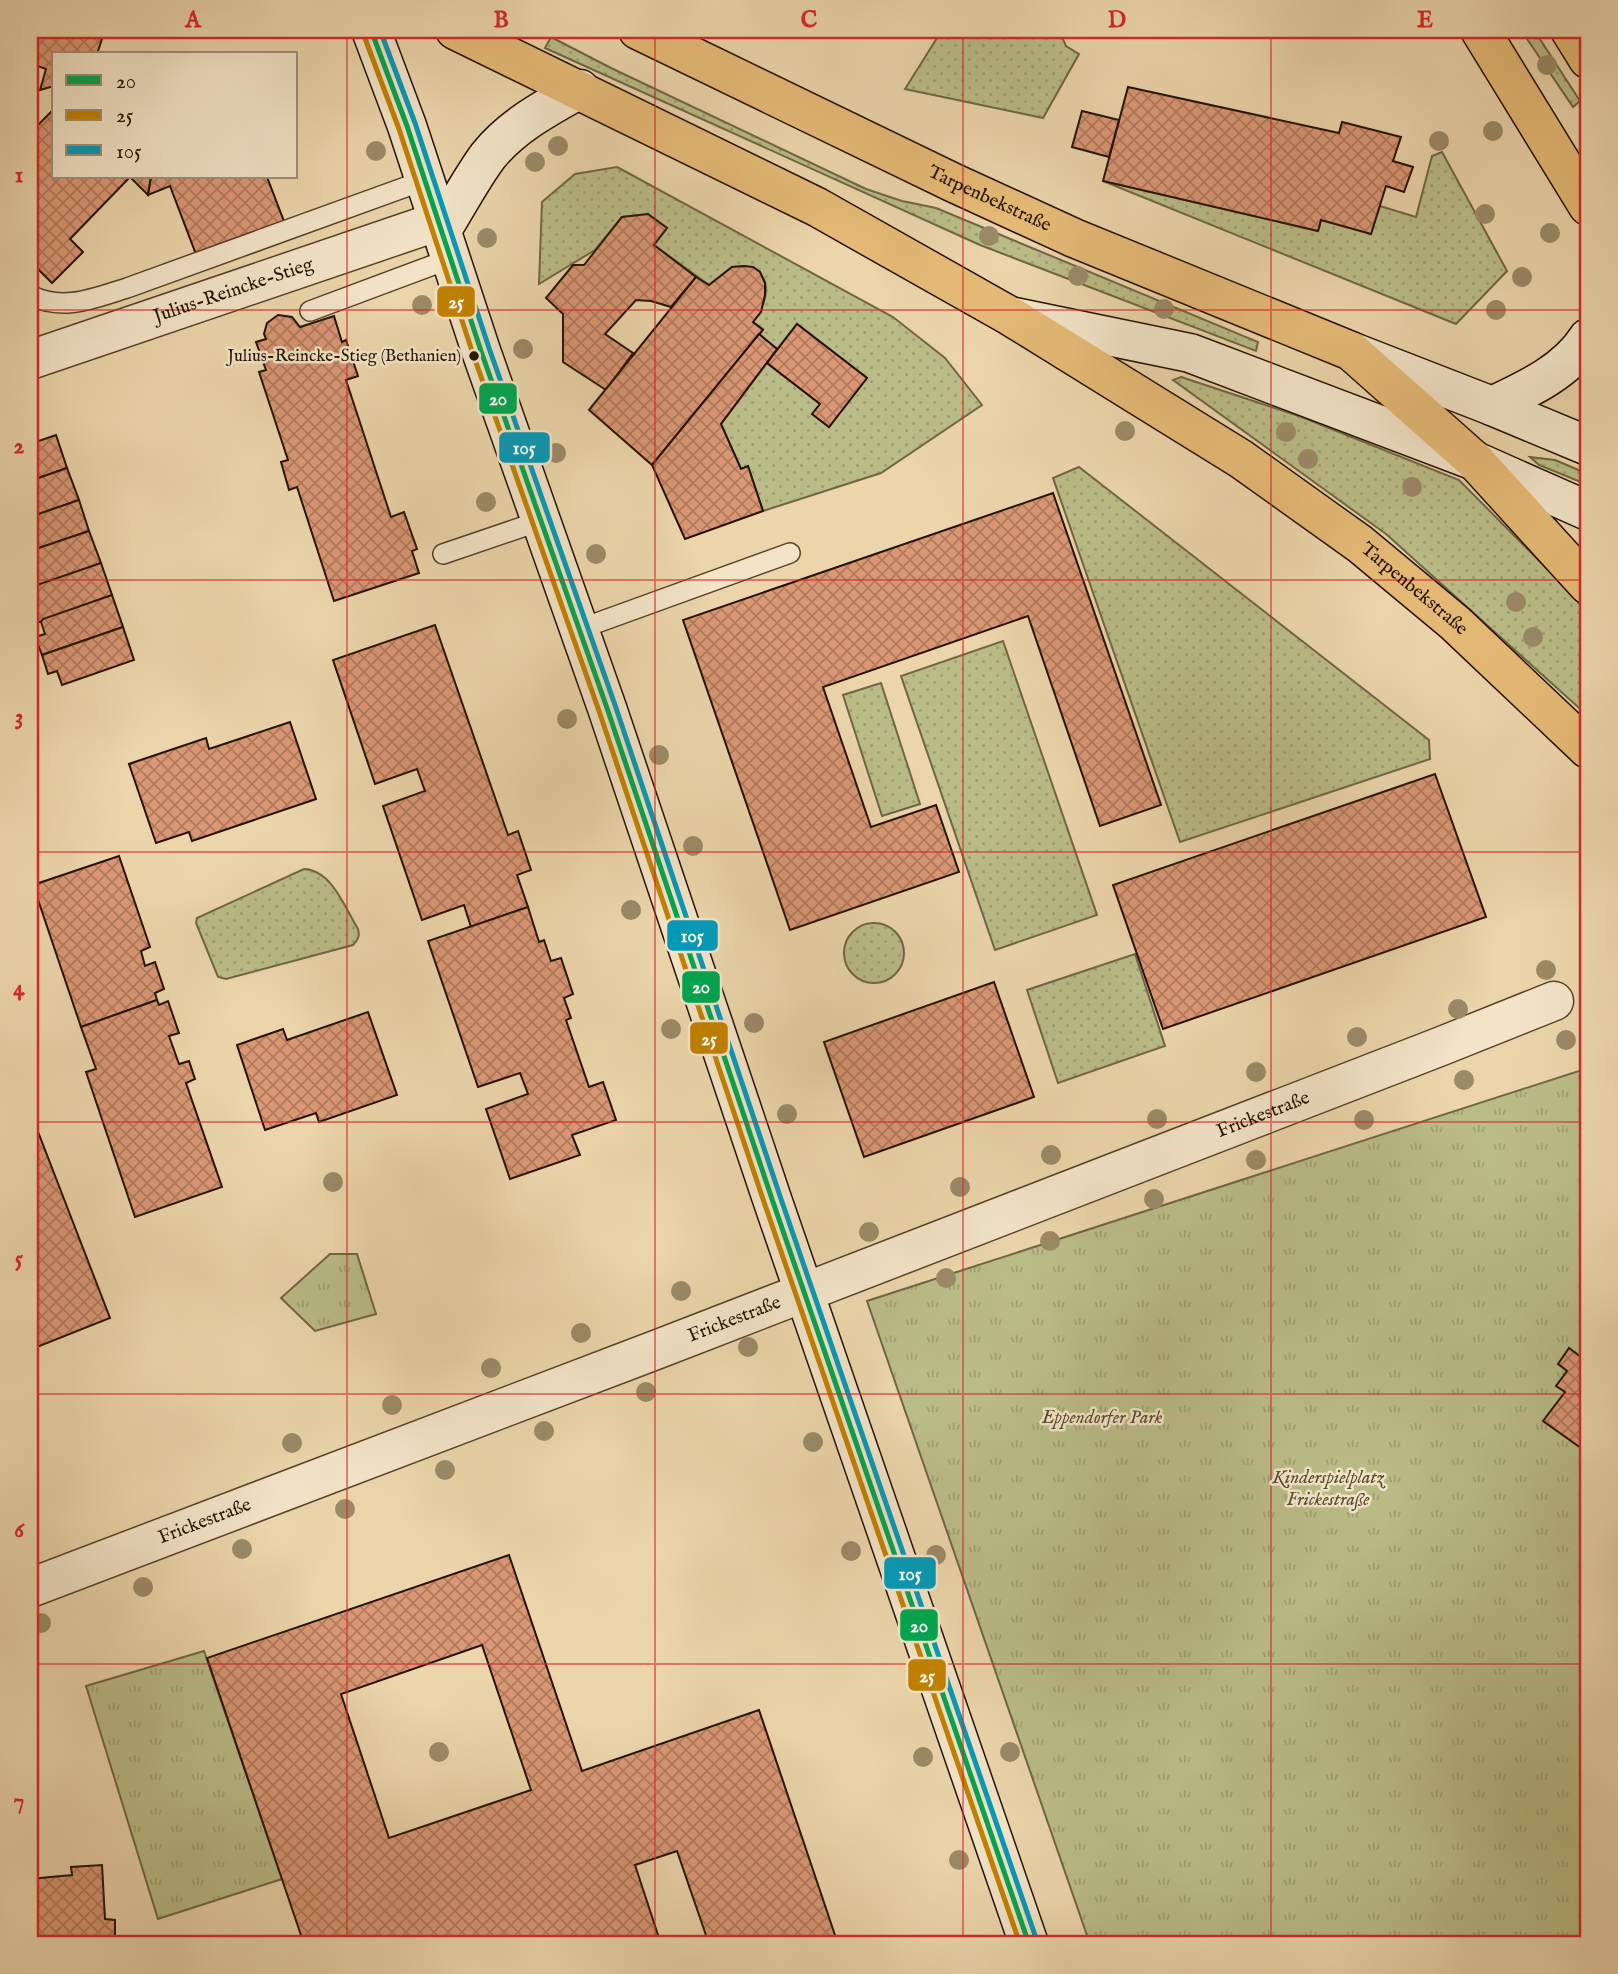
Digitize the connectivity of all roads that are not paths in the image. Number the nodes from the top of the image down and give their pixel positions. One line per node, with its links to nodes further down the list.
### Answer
1 (371, 30): 8 (street)
2 (456, 30): 7 (main road, Tarpenbekstraße)
3 (638, 30): 15 (main road, Tarpenbekstraße)
4 (1480, 30): 9 (main road)
5 (1570, 30): 6 (main road)
6 (1588, 59)
7 (580, 89): 10 (street); 13 (main road, Tarpenbekstraße)
8 (425, 180): 10 (street); 11 (lane)
9 (1588, 206)
10 (444, 236): 12 (lane); 16 (street, Julius-Reincke-Stieg); 21 (street)
11 (30, 295)
12 (310, 311)
13 (1010, 316): 19 (street, Tarpenbekstraße); 26 (main road, Tarpenbekstraße)
14 (1588, 338): 17 (street)
15 (1351, 351): 17 (street, Tarpenbekstraße); 19 (main road, Tarpenbekstraße)
16 (30, 360)
17 (1492, 406): 18 (street, Tarpenbekstraße)
18 (1588, 446)
19 (1475, 461): 20 (street, Tarpenbekstraße); 24 (main road, Tarpenbekstraße)
20 (1588, 511)
21 (540, 521): 23 (lane); 25 (street)
22 (790, 553): 25 (lane)
23 (443, 554)
24 (1588, 585)
25 (580, 629): 28 (street)
26 (1588, 749)
27 (1554, 1000): 28 (street, Frickestraße)
28 (805, 1292): 29 (street, Frickestraße); 30 (street)
29 (30, 1588)
30 (1029, 1944)

